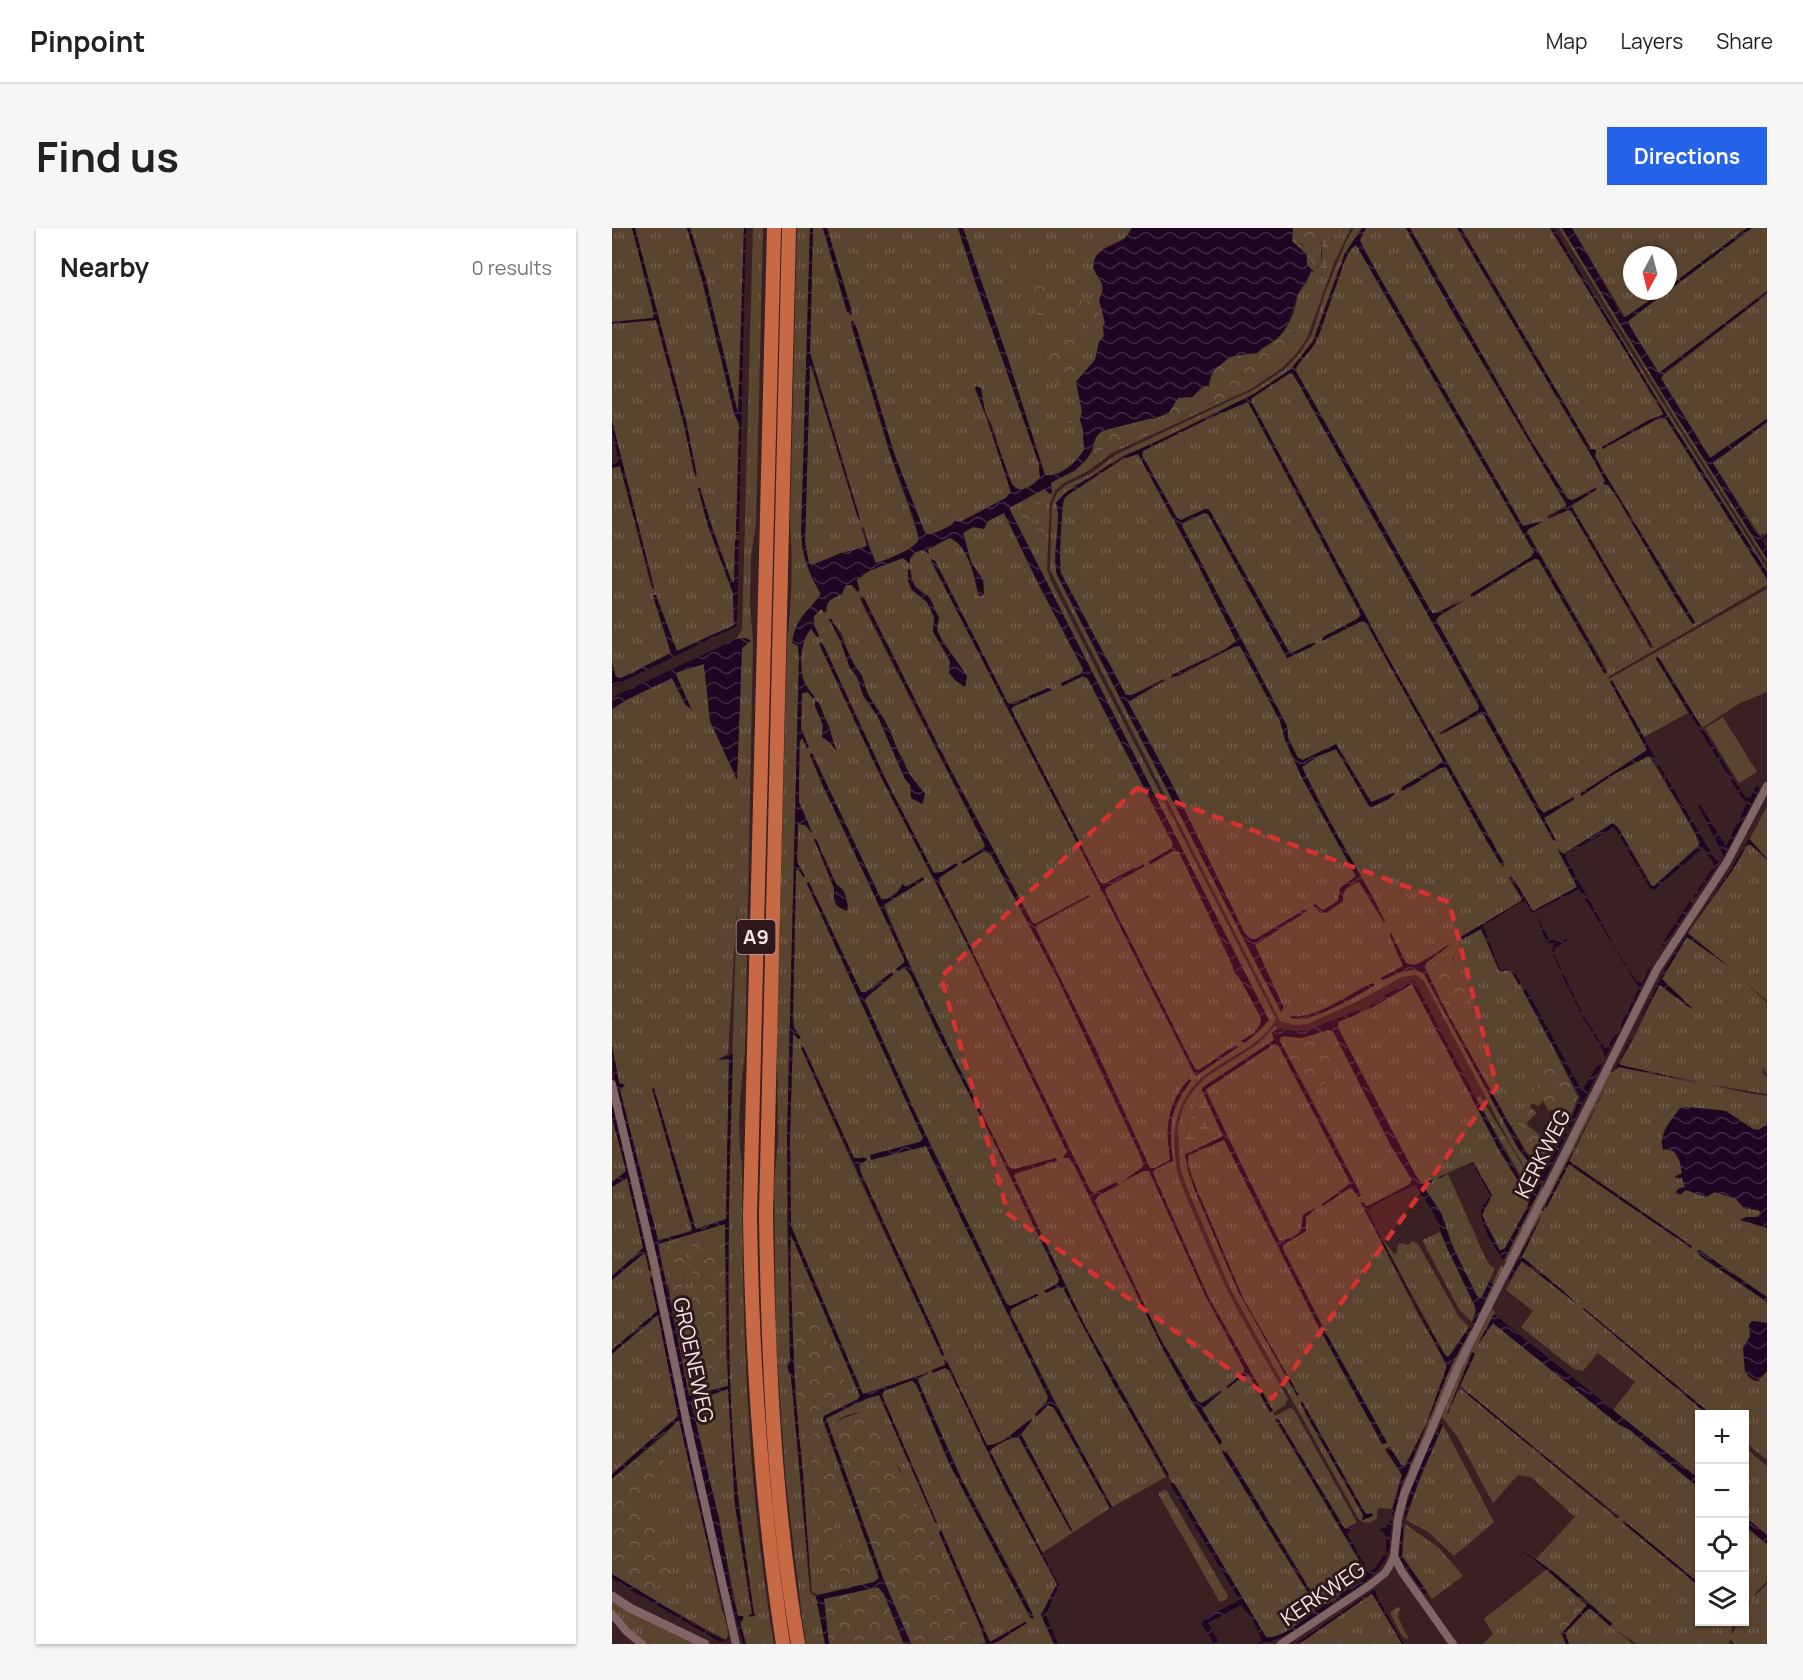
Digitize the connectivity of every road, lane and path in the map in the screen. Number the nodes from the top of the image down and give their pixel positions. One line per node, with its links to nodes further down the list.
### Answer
1 (774, 228): 13 (highway, A9)
2 (789, 228): 14 (highway, A9)
3 (1767, 786): 5 (street, KERKWEG)
4 (612, 1084): 12 (street, GROENEWEG)
5 (1394, 1556): 6 (street, KERKWEG); 7 (street, KERKWEG)
6 (1402, 1572): 7 (street, KERKWEG); 16 (street, KERKWEG)
7 (1385, 1573): 15 (street, KERKWEG)
8 (612, 1596): 11 (street)
9 (612, 1614): 10 (street)
10 (642, 1644)
11 (705, 1644)
12 (736, 1644)
13 (783, 1644)
14 (798, 1644)
15 (1281, 1644)
16 (1453, 1644)

